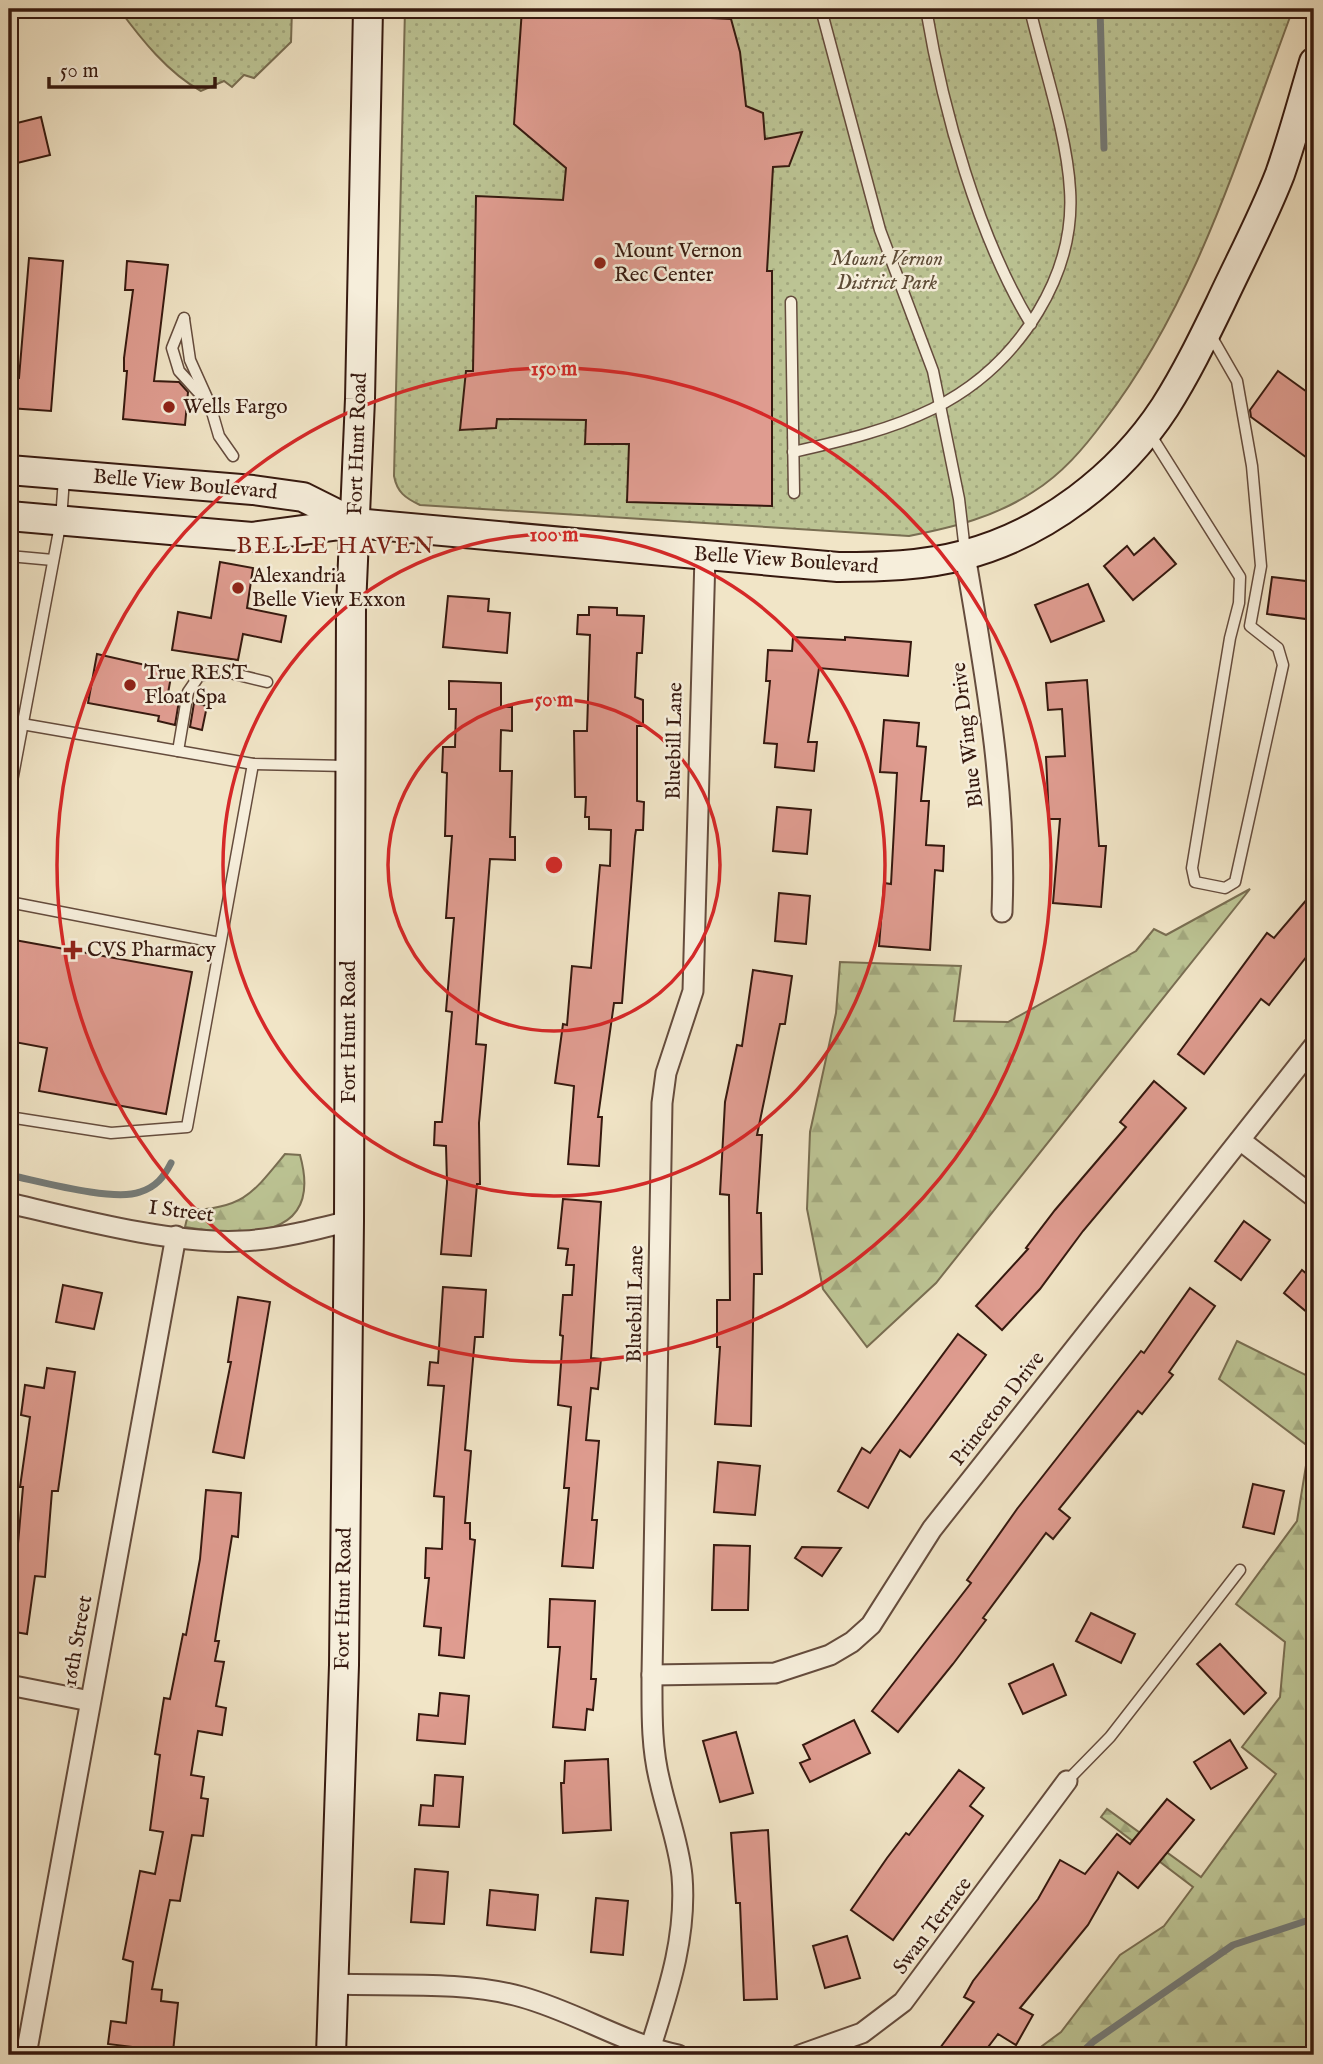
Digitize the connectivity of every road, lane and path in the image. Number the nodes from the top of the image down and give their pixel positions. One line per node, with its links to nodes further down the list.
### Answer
1 (368, 9): 19 (main road, Fort Hunt Road)
2 (821, 9): 10 (lane)
3 (926, 9): 7 (lane)
4 (1030, 9): 7 (lane)
5 (1314, 62): 8 (main road, Belle View Boulevard)
6 (791, 302): 12 (lane)
7 (1031, 324): 10 (lane)
8 (1207, 330): 11 (main road, Belle View Boulevard); 11 (lane)
9 (210, 405): 9 (lane); 13 (lane)
10 (940, 407): 12 (lane); 20 (lane)
11 (1147, 431): 20 (main road, Belle View Boulevard)
12 (793, 452): 16 (lane)
13 (233, 456)
14 (9, 470): 15 (main road, Belle View Boulevard)
15 (64, 474): 18 (lane); 19 (main road, Belle View Boulevard)
16 (794, 493)
17 (9, 516): 18 (main road, Belle View Boulevard)
18 (61, 520): 19 (main road, Belle View Boulevard); 23 (lane)
19 (355, 523): 22 (main road, Belle View Boulevard); 28 (main road, Fort Hunt Road)
20 (965, 555): 22 (main road, Belle View Boulevard); 31 (street, Blue Wing Drive)
21 (9, 556): 23 (lane)
22 (705, 556): 41 (street, Bluebill Lane)
23 (53, 560): 25 (lane)
24 (268, 682): 26 (lane)
25 (22, 724): 26 (lane); 29 (lane)
26 (178, 751): 27 (lane)
27 (253, 764): 28 (lane); 32 (lane)
28 (348, 766): 38 (main road, Fort Hunt Road)
29 (9, 797)
30 (9, 902): 32 (lane)
31 (1002, 912)
32 (220, 943): 34 (lane)
33 (1314, 1046): 35 (street, Princeton Drive)
34 (9, 1117)
35 (1240, 1140): 36 (street); 41 (street, Princeton Drive)
36 (1314, 1197)
37 (9, 1203): 39 (street, I Street)
38 (349, 1221): 39 (street, I Street); 45 (main road, Fort Hunt Road)
39 (176, 1236): 43 (street, 16th Street)
40 (1240, 1570): 44 (lane)
41 (652, 1675): 46 (street, Bluebill Lane)
42 (9, 1685): 43 (street)
43 (90, 1701): 47 (street, 16th Street)
44 (1068, 1781): 50 (street, Swan Terrace)
45 (335, 1984): 46 (street); 48 (main road, Fort Hunt Road)
46 (650, 2049): 49 (street)
47 (26, 2055)
48 (331, 2055)
49 (678, 2055)
50 (800, 2055)

